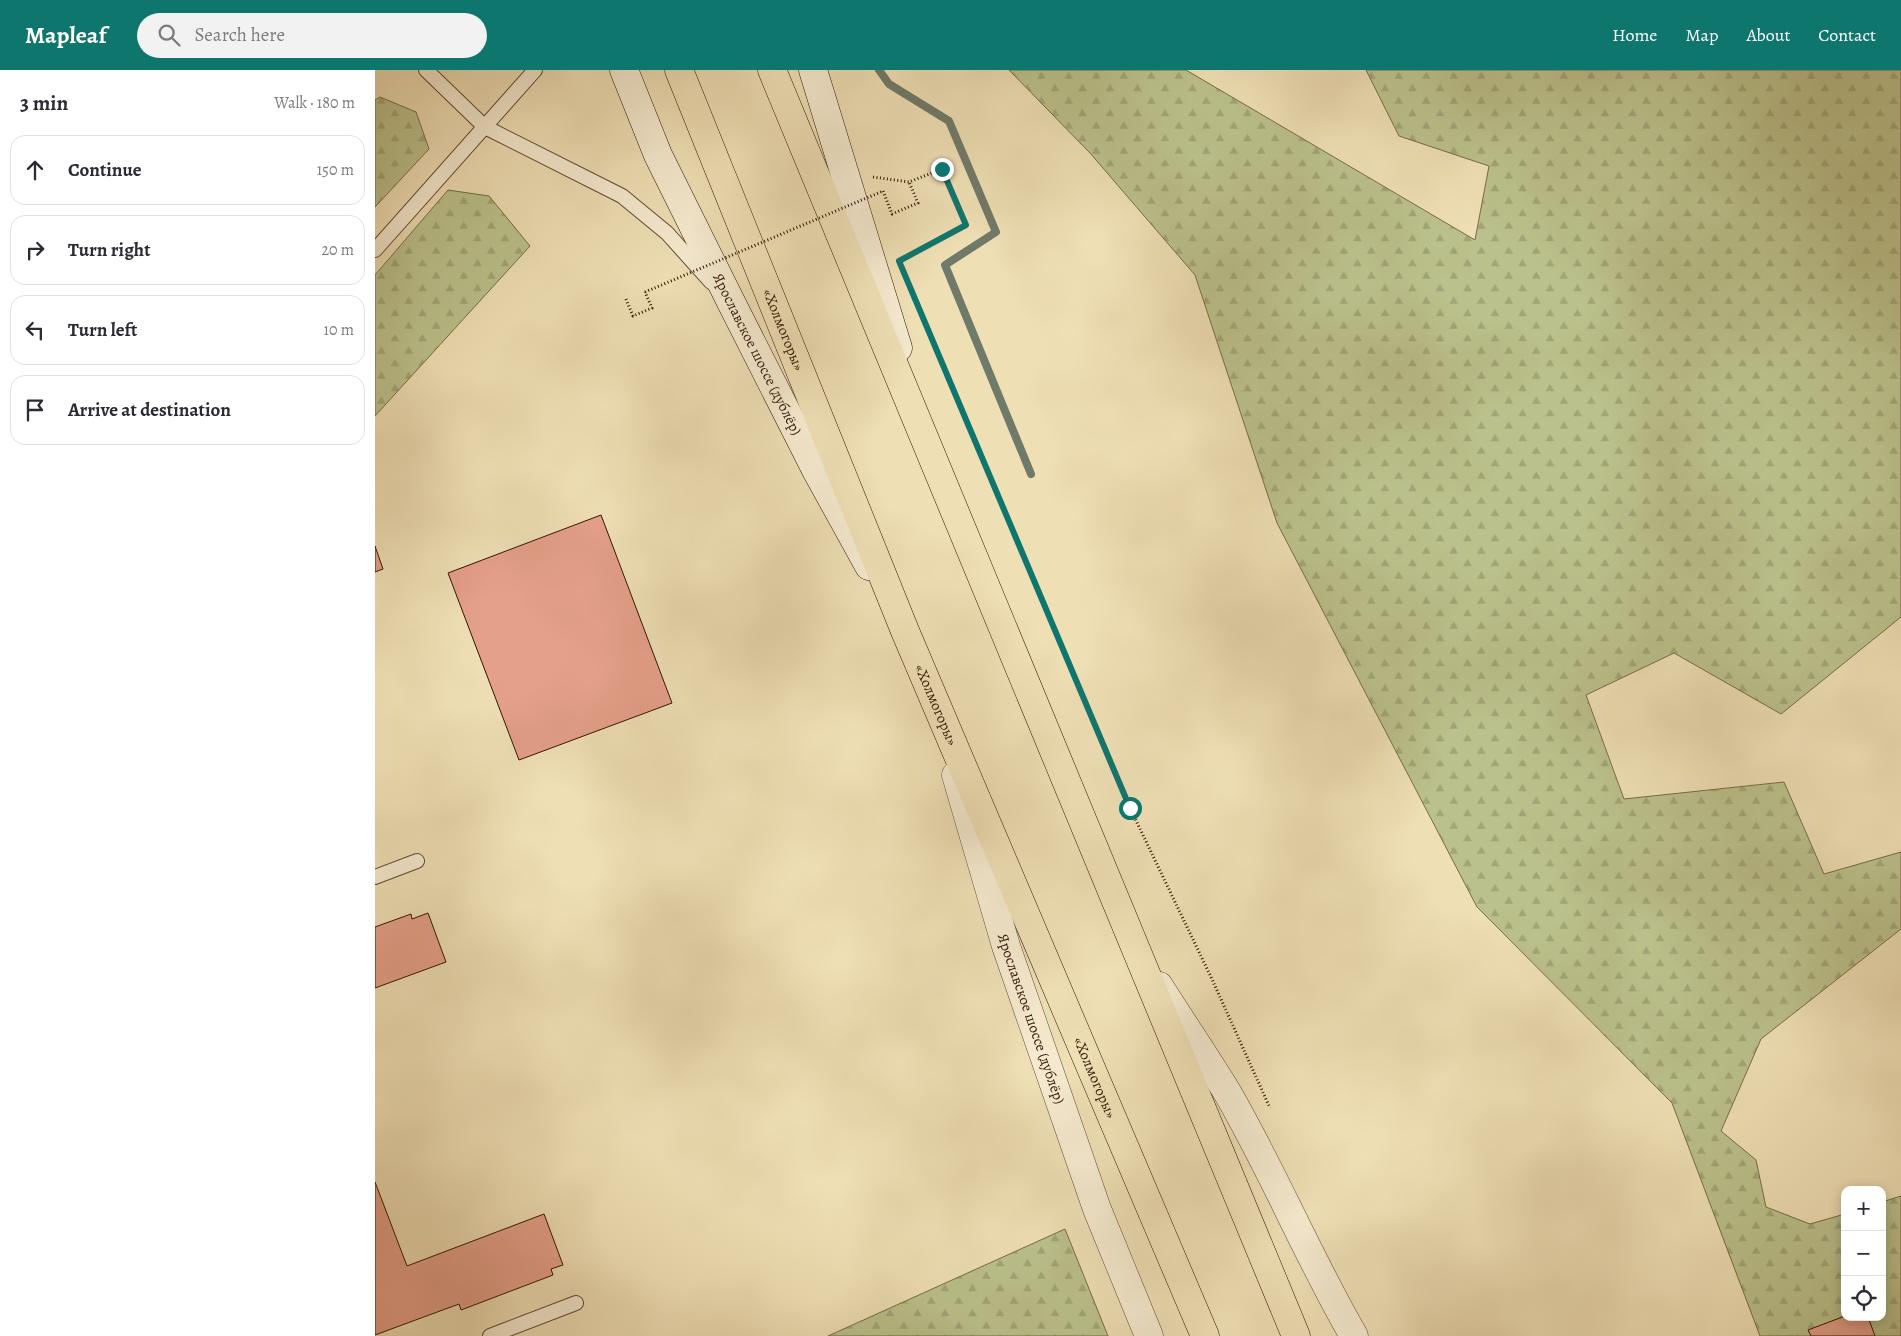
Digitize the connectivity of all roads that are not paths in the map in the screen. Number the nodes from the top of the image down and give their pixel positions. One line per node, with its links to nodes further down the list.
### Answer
1 (427, 70): 7 (lane)
2 (535, 70): 7 (lane)
3 (624, 70): 9 (street, Ярославское шоссе (дублёр))
4 (679, 70): 11 (highway, «Холмогоры»)
5 (772, 70): 10 (highway)
6 (813, 70): 10 (street)
7 (485, 127): 8 (lane); 9 (lane)
8 (375, 250)
9 (732, 304): 11 (street, Ярославское шоссе (дублёр))
10 (934, 466): 15 (highway)
11 (905, 632): 12 (highway, «Холмогоры»)
12 (932, 694): 18 (street, Ярославское шоссе (дублёр)); 19 (highway, «Холмогоры»)
13 (417, 861): 14 (lane)
14 (375, 877)
15 (1137, 951): 20 (highway); 21 (street)
16 (577, 1303): 17 (lane)
17 (490, 1336)
18 (1149, 1336)
19 (1205, 1336)
20 (1297, 1336)
21 (1354, 1336)

